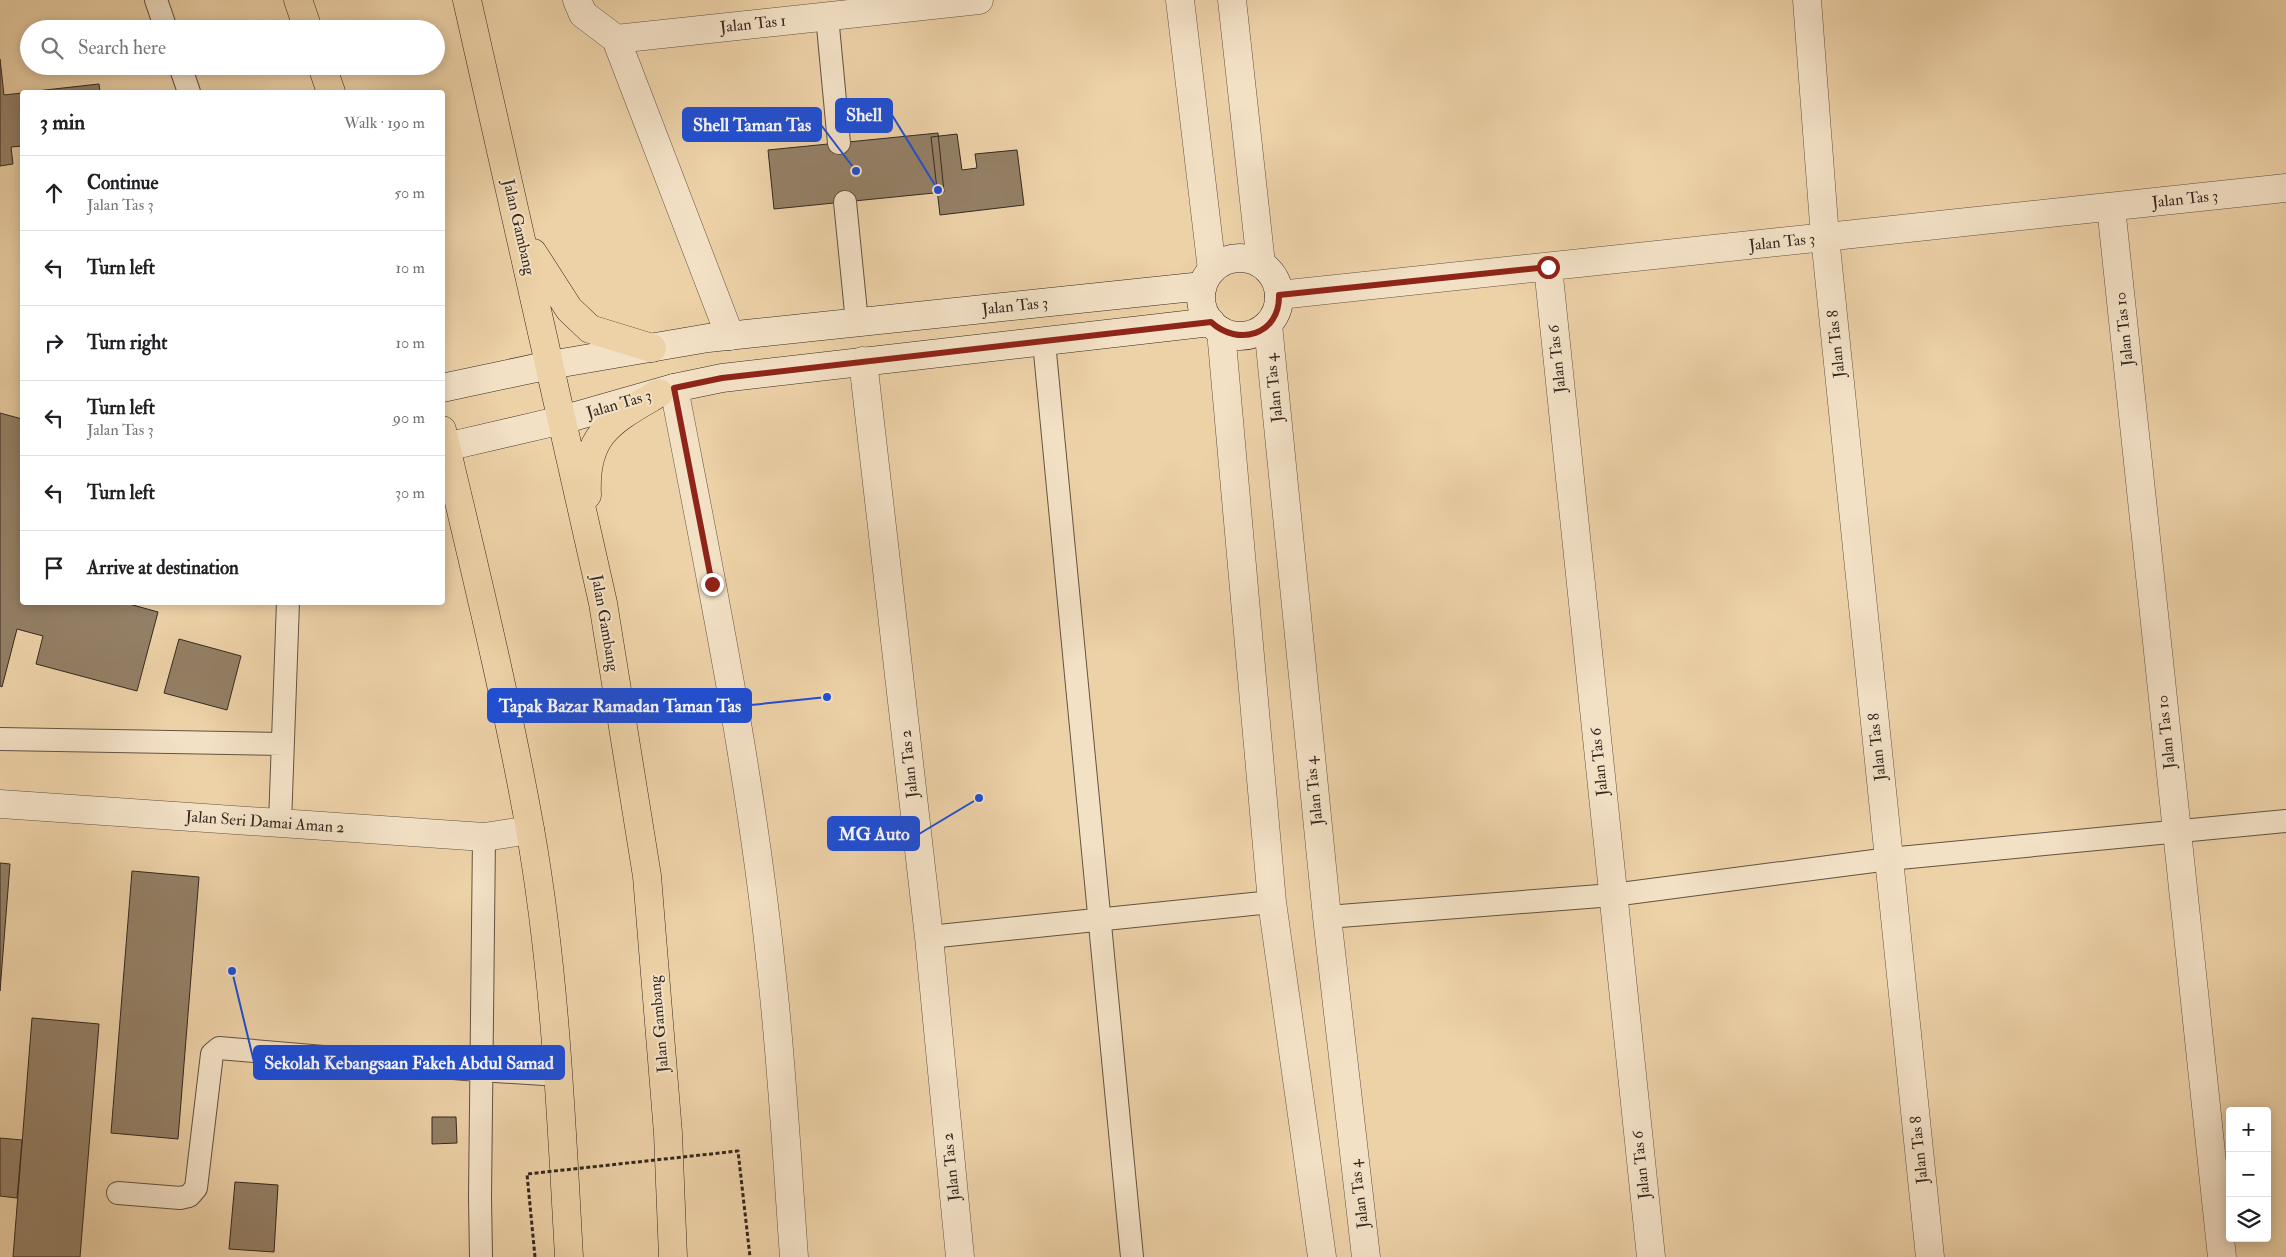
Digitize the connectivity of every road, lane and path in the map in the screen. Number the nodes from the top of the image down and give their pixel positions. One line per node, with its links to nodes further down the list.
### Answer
1 (156, 0): 10 (lane)
2 (298, 0): 11 (highway)
3 (467, 0): 21 (highway, Jalan Gambang)
4 (577, 0): 12 (street)
5 (980, 0): 9 (street, Jalan Tas 1)
6 (1180, 0): 25 (street)
7 (1232, 0): 23 (street)
8 (1807, 0): 22 (street, Jalan Tas 8)
9 (827, 16): 12 (street, Jalan Tas 1); 17 (lane)
10 (163, 20)
11 (305, 20)
12 (616, 39): 30 (street)
13 (183, 75): 15 (lane)
14 (325, 75): 16 (highway)
15 (188, 90)
16 (330, 90)
17 (839, 142)
18 (2286, 188): 20 (street, Jalan Tas 3)
19 (845, 202): 27 (lane)
20 (2111, 207): 22 (street, Jalan Tas 3); 48 (street, Jalan Tas 10)
21 (520, 230): 32 (highway); 34 (highway, Jalan Gambang)
22 (1825, 237): 24 (street, Jalan Tas 3); 50 (street, Jalan Tas 8)
23 (1261, 264): 25 (street); 26 (street)
24 (1548, 267): 26 (street, Jalan Tas 3); 51 (street, Jalan Tas 6)
25 (1207, 278): 27 (street, Jalan Tas 3); 29 (street)
26 (1279, 295): 28 (street)
27 (857, 322): 30 (street, Jalan Tas 3)
28 (1268, 325): 29 (street); 53 (street, Jalan Tas 4)
29 (1216, 327): 31 (street, Jalan Tas 3); 52 (street)
30 (730, 336): 32 (street, Jalan Tas 3)
31 (1044, 342): 33 (street, Jalan Tas 3); 54 (lane)
32 (652, 348): 34 (street, Jalan Tas 3)
33 (863, 361): 36 (street, Jalan Tas 3); 55 (street, Jalan Tas 2)
34 (550, 366): 35 (street, Jalan Tas 3); 37 (highway, Jalan Gambang)
35 (445, 387)
36 (667, 391): 37 (street, Jalan Tas 3); 40 (highway); 64 (street)
37 (562, 420): 38 (street, Jalan Tas 3); 40 (highway, Jalan Gambang)
38 (445, 438)
39 (445, 442): 47 (highway)
40 (589, 535): 62 (highway, Jalan Gambang)
41 (288, 605): 43 (lane)
42 (0, 738): 43 (lane)
43 (282, 744): 46 (lane)
44 (0, 804): 46 (street, Jalan Seri Damai Aman 2)
45 (2286, 821): 48 (lane)
46 (280, 823): 49 (street, Jalan Seri Damai Aman 2)
47 (530, 830): 49 (street, Jalan Seri Damai Aman 2); 57 (highway)
48 (2177, 830): 50 (lane); 71 (street, Jalan Tas 10)
49 (484, 837): 56 (lane)
50 (1889, 859): 51 (lane); 70 (street, Jalan Tas 8)
51 (1613, 895): 53 (lane); 69 (street, Jalan Tas 6)
52 (1272, 902): 54 (lane); 67 (street)
53 (1326, 917): 68 (street, Jalan Tas 4)
54 (1100, 920): 55 (lane); 66 (lane)
55 (929, 937): 65 (street, Jalan Tas 2)
56 (482, 1070): 57 (lane); 58 (lane); 59 (lane)
57 (560, 1075): 61 (highway)
58 (118, 1193)
59 (481, 1257)
60 (535, 1257): 63 (path, bridge)
61 (569, 1257)
62 (672, 1257)
63 (750, 1257)
64 (794, 1257)
65 (960, 1257)
66 (1132, 1257)
67 (1322, 1257)
68 (1366, 1257)
69 (1651, 1257)
70 (1930, 1257)
71 (2222, 1257)

